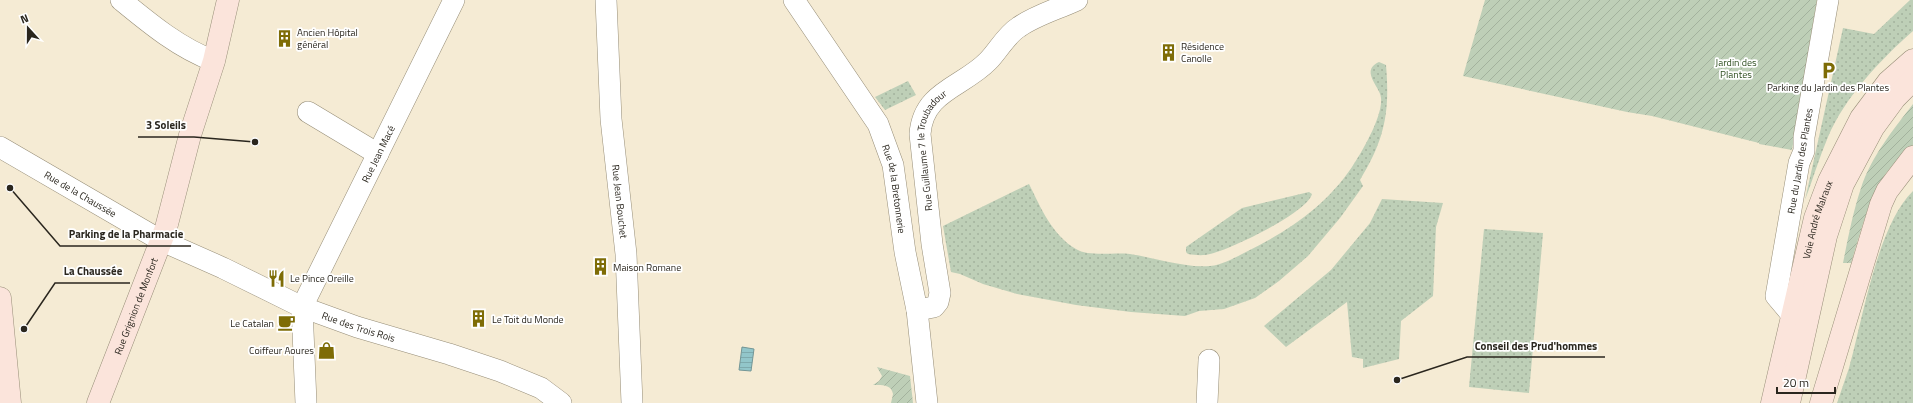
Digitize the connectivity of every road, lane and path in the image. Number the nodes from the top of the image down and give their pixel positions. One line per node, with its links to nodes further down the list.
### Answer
1 (121, 0): 9 (street)
2 (228, 0): 9 (street, Rue Grignion de Monfort)
3 (454, 0): 13 (street, Rue Jean Macé)
4 (606, 0): 25 (street, Rue Jean Bouchet)
5 (794, 0): 18 (street, Rue de la Bretonnerie)
6 (1077, 0): 18 (street, Rue Guillaume 7 le Troubadour)
7 (1828, 0): 19 (street, Rue du Jardin des Plantes)
8 (1913, 60): 19 (street, Voie André Malraux)
9 (214, 61): 15 (street, Rue Grignion de Monfort)
10 (1913, 80): 29 (street, Voie André Malraux)
11 (308, 112): 13 (street)
12 (0, 147): 15 (street, Rue de la Chaussée)
13 (378, 154): 17 (street, Rue Jean Macé)
14 (1913, 156): 30 (street)
15 (160, 240): 17 (street, Rue des Trois Rois); 22 (street, Rue Grignion de Monfort)
16 (0, 298): 21 (street)
17 (302, 307): 23 (street); 24 (street, Rue des Trois Rois)
18 (917, 310): 26 (street, Rue de la Bretonnerie)
19 (1792, 315): 28 (street, Voie André Malraux)
20 (1209, 360): 27 (street)
21 (10, 403)
22 (98, 403)
23 (306, 403)
24 (561, 403)
25 (632, 403)
26 (927, 403)
27 (1207, 403)
28 (1772, 403)
29 (1789, 403)
30 (1821, 403)

